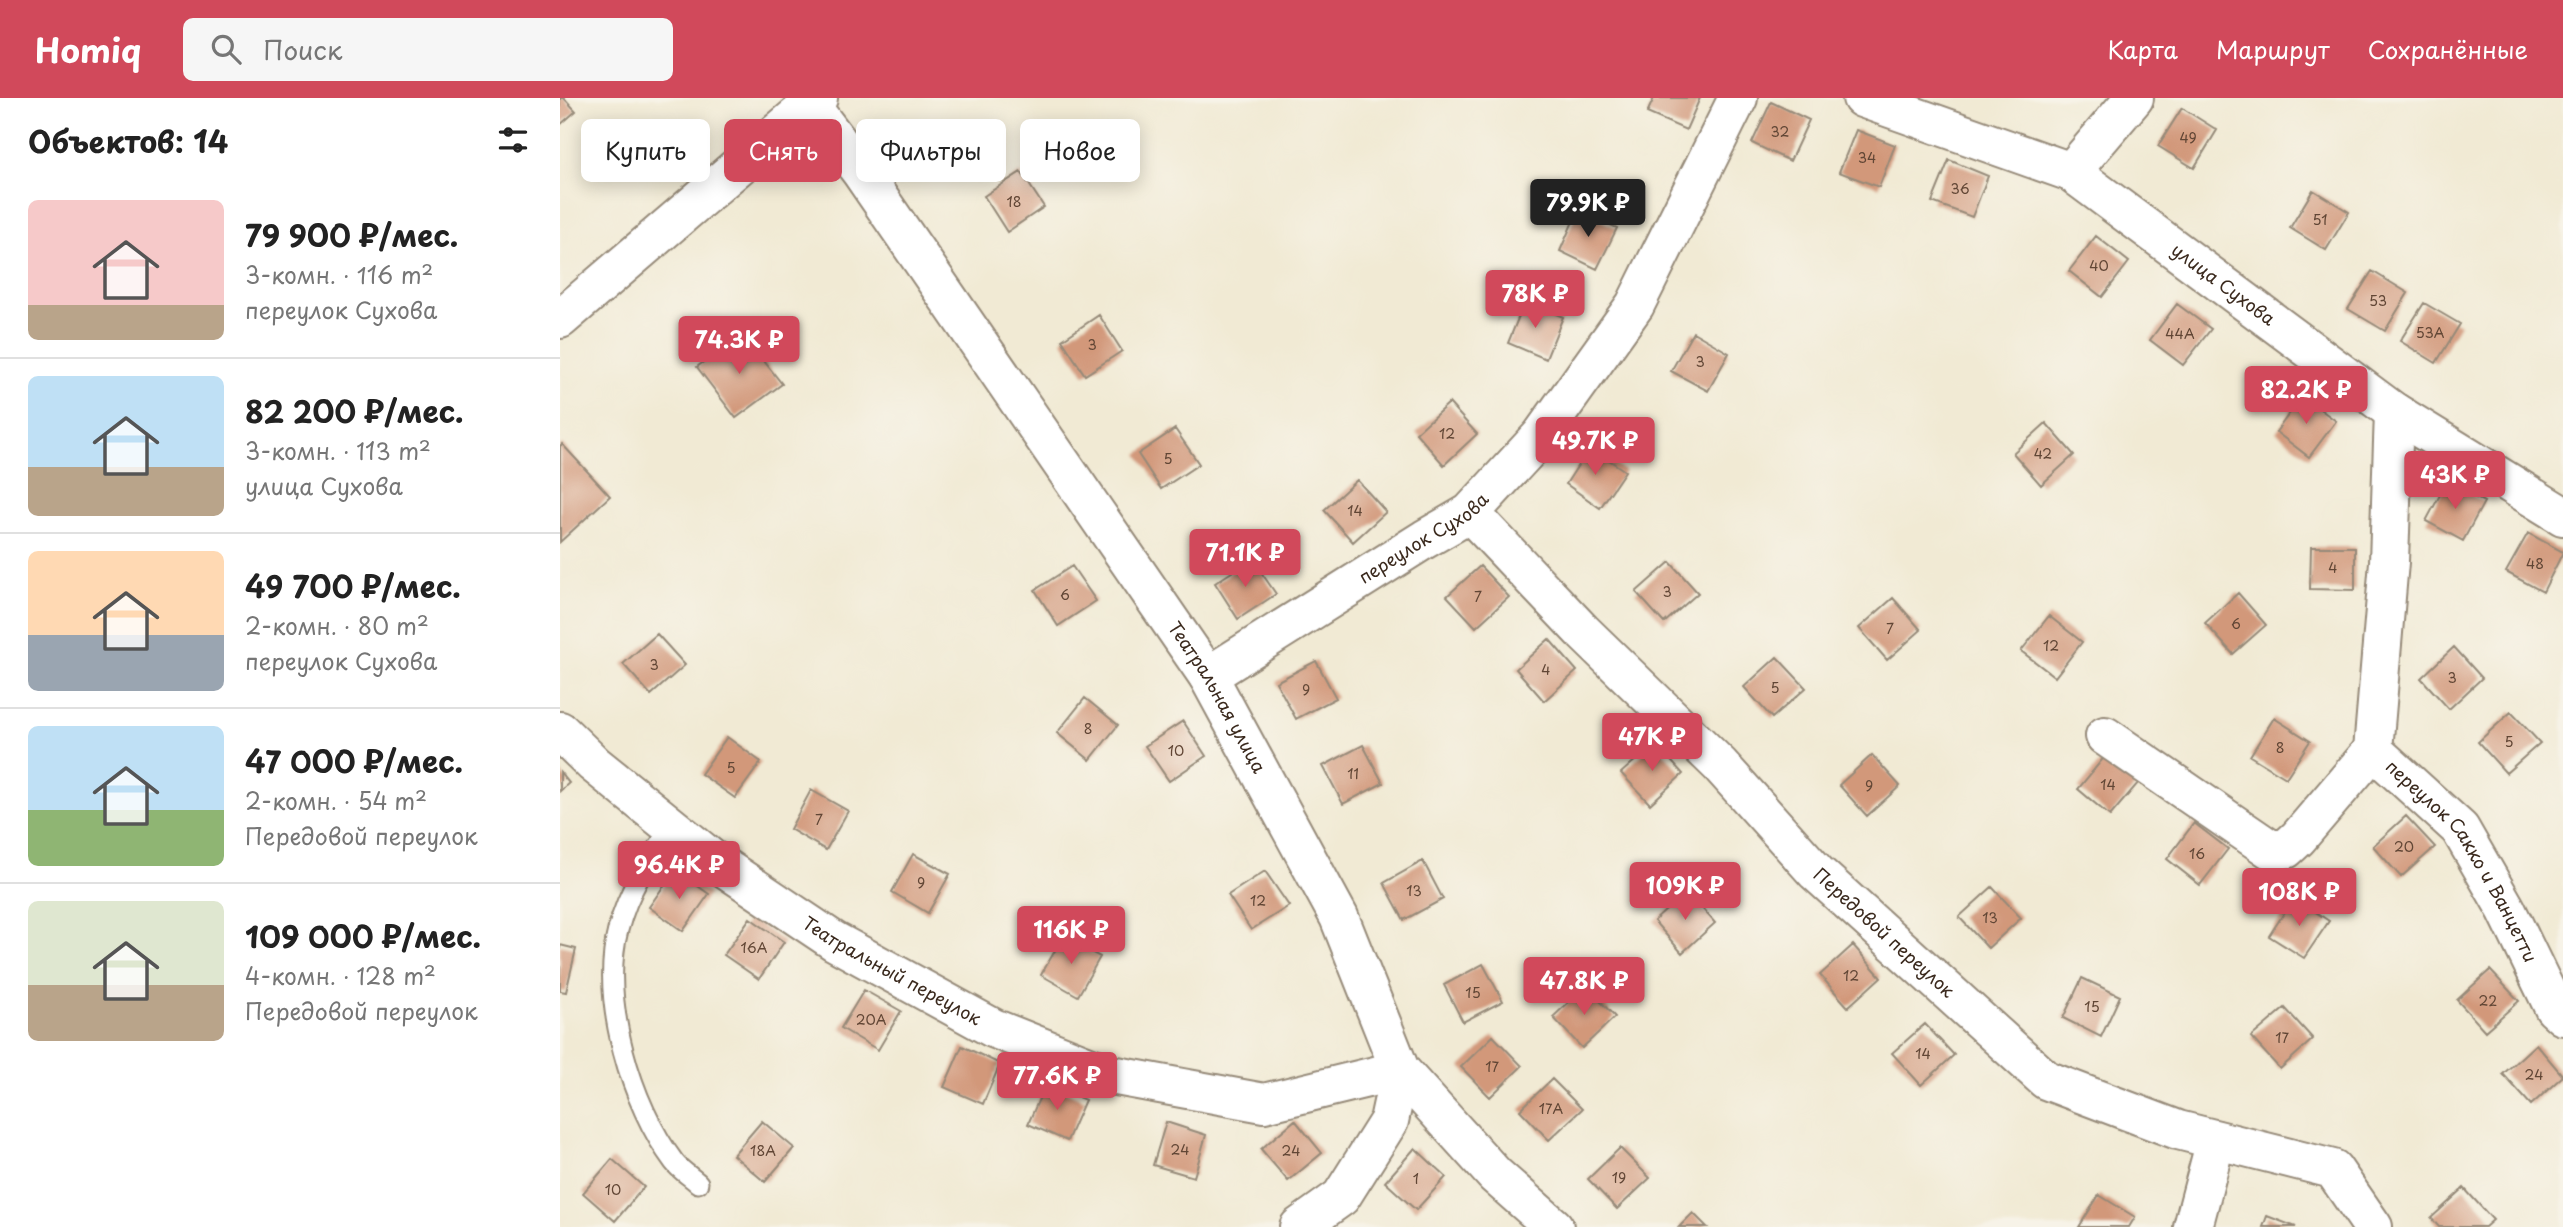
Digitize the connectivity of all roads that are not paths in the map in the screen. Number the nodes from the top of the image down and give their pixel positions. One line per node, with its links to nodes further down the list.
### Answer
1 (1738, 98): 8 (street, переулок Сухова)
2 (1862, 98): 5 (street, улица Сухова)
3 (2134, 98): 5 (street)
4 (814, 101): 6 (street); 10 (street, Театральная улица)
5 (2071, 172): 7 (street, улица Сухова)
6 (560, 319)
7 (2394, 412): 9 (street, улица Сухова); 13 (street, переулок Сакко и Ванцетти)
8 (1470, 513): 10 (street, переулок Сухова); 17 (street, Передовой переулок)
9 (2563, 516)
10 (1208, 676): 16 (street, Театральная улица)
11 (560, 731): 14 (street, Театральный переулок)
12 (2105, 736): 13 (street)
13 (2373, 750): 15 (street, переулок Сакко и Ванцетти)
14 (673, 827): 16 (street, Театральный переулок); 18 (lane)
15 (2563, 1016)
16 (1400, 1070): 19 (street); 20 (street, Театральная улица)
17 (2216, 1140): 21 (street); 22 (street, Передовой переулок)
18 (698, 1183)
19 (1299, 1227)
20 (1554, 1227)
21 (2193, 1227)
22 (2373, 1227)

